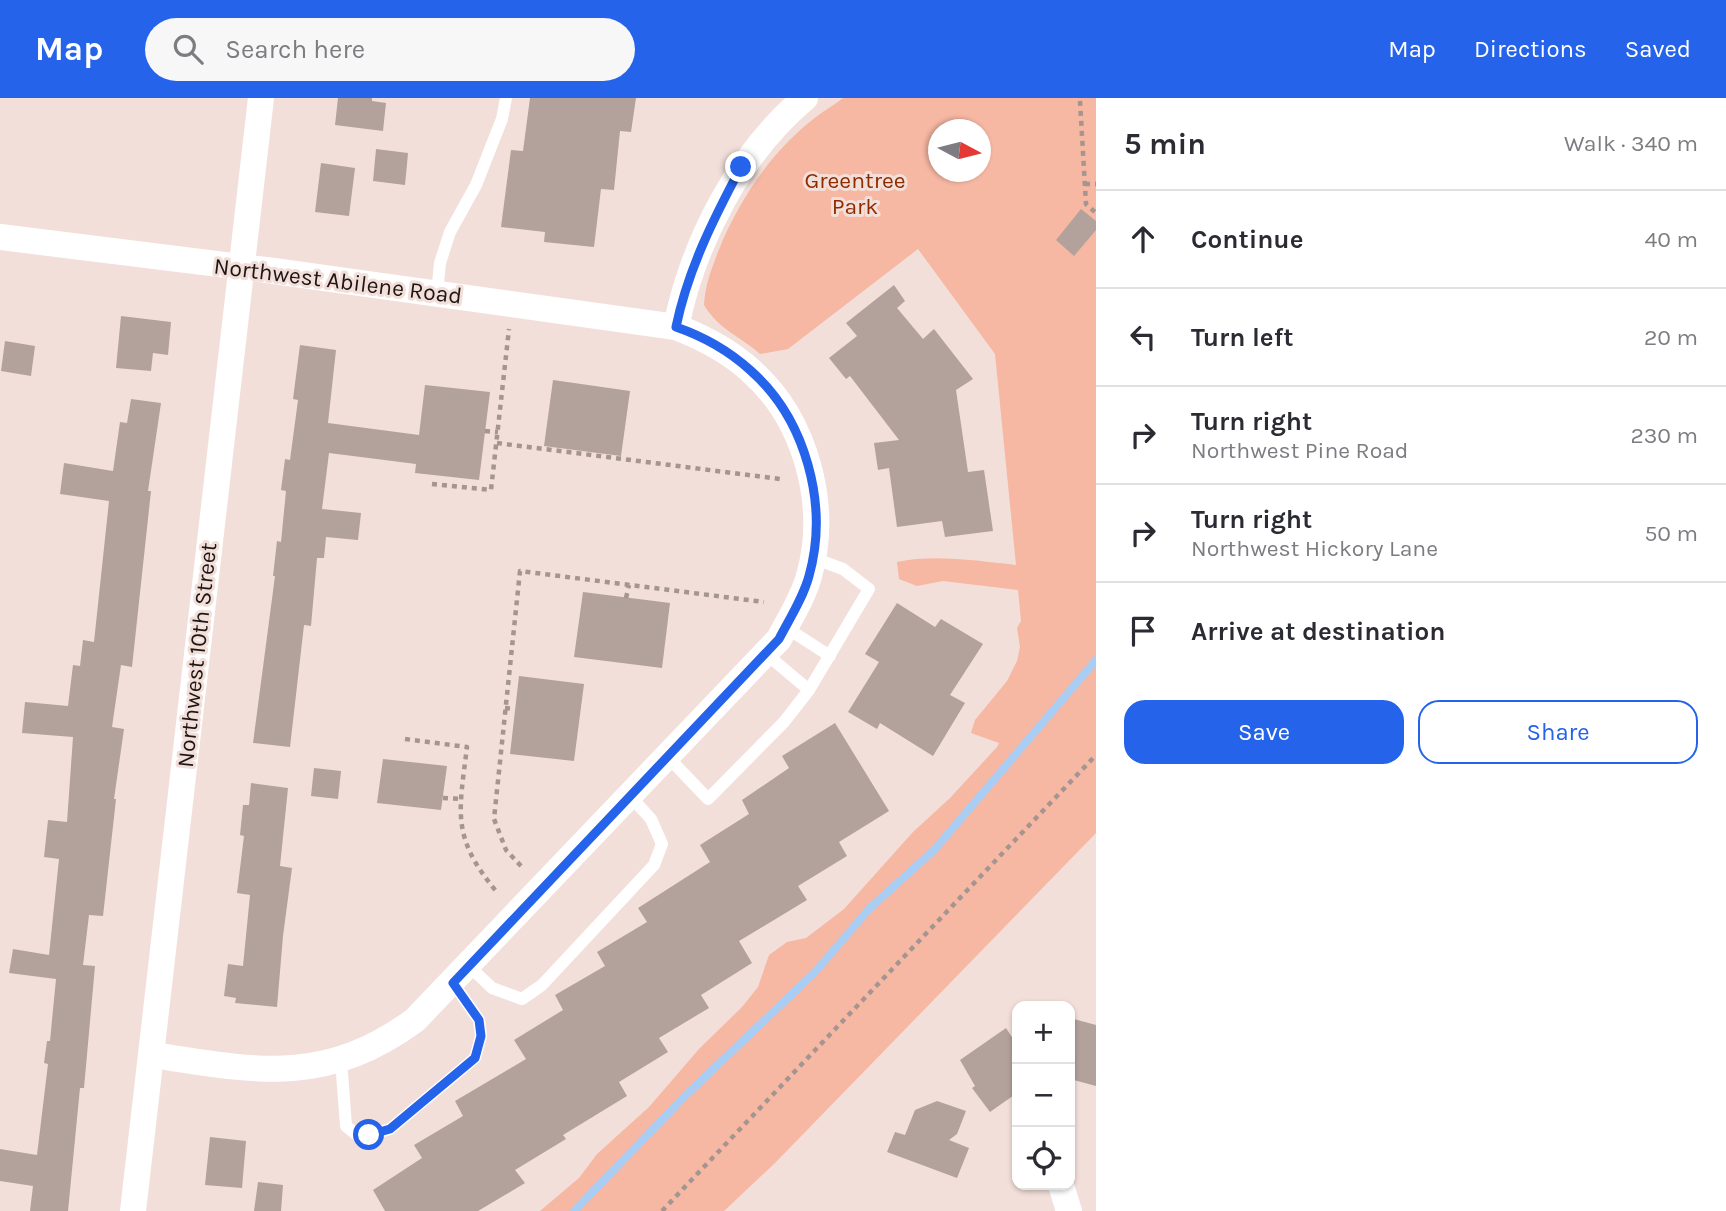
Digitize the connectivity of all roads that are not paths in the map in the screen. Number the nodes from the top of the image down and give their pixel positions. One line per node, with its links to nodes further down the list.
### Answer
1 (261, 98): 5 (street, Northwest 10th Street)
2 (506, 98): 6 (lane)
3 (805, 98): 7 (street)
4 (0, 237): 5 (street, Northwest Abilene Road)
5 (240, 267): 6 (street, Northwest Abilene Road); 16 (street, Northwest 10th Street)
6 (437, 293): 7 (street, Northwest Abilene Road)
7 (676, 327): 8 (street, Northwest Abilene Road)
8 (813, 558): 9 (street, Northwest Abilene Road); 11 (lane)
9 (785, 627): 10 (street, Northwest Abilene Road); 11 (lane)
10 (765, 653): 12 (lane); 13 (street, Northwest Abilene Road)
11 (830, 656): 12 (lane)
12 (809, 690): 13 (lane)
13 (667, 756): 14 (street, Northwest Abilene Road)
14 (629, 796): 15 (street, Northwest Abilene Road); 15 (lane)
15 (461, 974): 17 (street, Northwest Abilene Road); 17 (lane)
16 (153, 1055): 17 (street, Northwest Abilene Road); 19 (street, Northwest 10th Street)
17 (341, 1060)
18 (1062, 1190): 20 (street)
19 (134, 1211)
20 (1069, 1211)

